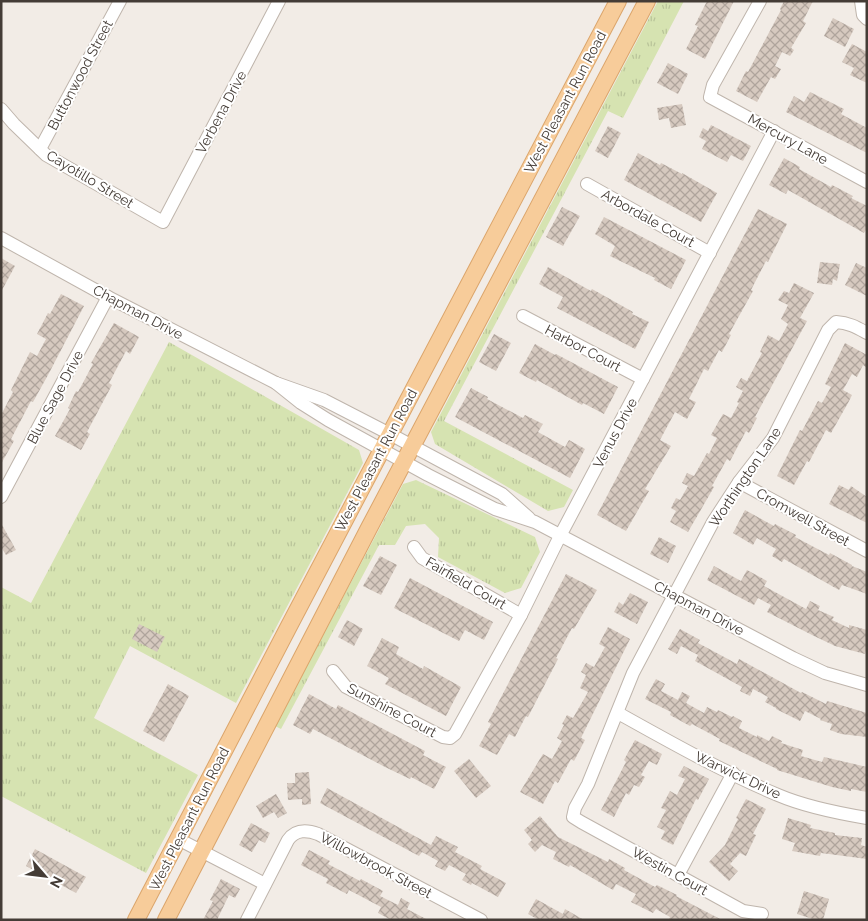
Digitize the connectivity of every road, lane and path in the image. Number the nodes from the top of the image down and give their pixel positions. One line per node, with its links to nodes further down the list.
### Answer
1 (120, 1): 10 (street, Buttonwood Street)
2 (279, 1): 13 (street, Verbena Drive)
3 (618, 1): 16 (main road, West Pleasant Run Road)
4 (647, 1): 17 (main road, West Pleasant Run Road)
5 (760, 1): 9 (street, Mercury Lane)
6 (860, 1): 7 (street)
7 (867, 19)
8 (1, 109): 10 (street, Cayotillo Street)
9 (774, 132): 11 (street, Mercury Lane); 15 (street, Venus Drive)
10 (40, 149): 13 (street, Cayotillo Street)
11 (867, 182)
12 (587, 184): 15 (street, Arbordale Court)
13 (163, 222)
14 (1, 238): 18 (street, Chapman Drive)
15 (710, 253): 21 (street, Venus Drive)
16 (476, 270): 17 (main road); 23 (main road, West Pleasant Run Road)
17 (499, 282): 24 (main road, West Pleasant Run Road)
18 (108, 297): 22 (street, Chapman Drive); 28 (street, Blue Sage Drive)
19 (523, 316): 21 (street, Harbor Court)
20 (867, 333): 27 (street, Worthington Lane)
21 (643, 379): 30 (street, Venus Drive)
22 (276, 383): 23 (street, Chapman Drive); 25 (street, Chapman Drive)
23 (390, 434): 24 (street, Chapman Drive); 25 (main road, West Pleasant Run Road)
24 (413, 446): 26 (main road, West Pleasant Run Road); 29 (street, Chapman Drive)
25 (382, 449): 26 (street, Chapman Drive); 38 (main road, West Pleasant Run Road)
26 (404, 462): 29 (street, Chapman Drive); 39 (main road, West Pleasant Run Road)
27 (739, 482): 32 (street, Cromwell Street); 33 (street, Worthington Lane)
28 (1, 497)
29 (535, 522): 30 (street, Chapman Drive)
30 (560, 536): 33 (street, Chapman Drive); 34 (street, Venus Drive)
31 (414, 547): 34 (street, Fairfield Court)
32 (867, 551)
33 (676, 595): 36 (street, Chapman Drive); 37 (street, Worthington Lane)
34 (521, 615): 40 (street, Venus Drive)
35 (333, 671): 40 (street, Sunshine Court)
36 (867, 685)
37 (618, 713): 41 (street, Warwick Drive); 43 (street, Worthington Lane)
38 (241, 717): 39 (main road); 44 (main road, West Pleasant Run Road)
39 (265, 730): 45 (main road, West Pleasant Run Road)
40 (456, 734)
41 (733, 773): 42 (street, Warwick Drive); 46 (street)
42 (867, 818)
43 (581, 822): 46 (street, Westin Court)
44 (178, 839): 45 (street); 49 (main road, West Pleasant Run Road)
45 (202, 852): 47 (street); 50 (main road, West Pleasant Run Road)
46 (678, 875): 48 (street, Westin Court)
47 (265, 884): 51 (street); 52 (street, Willowbrook Street)
48 (762, 914)
49 (136, 920)
50 (166, 920)
51 (247, 920)
52 (481, 920)

